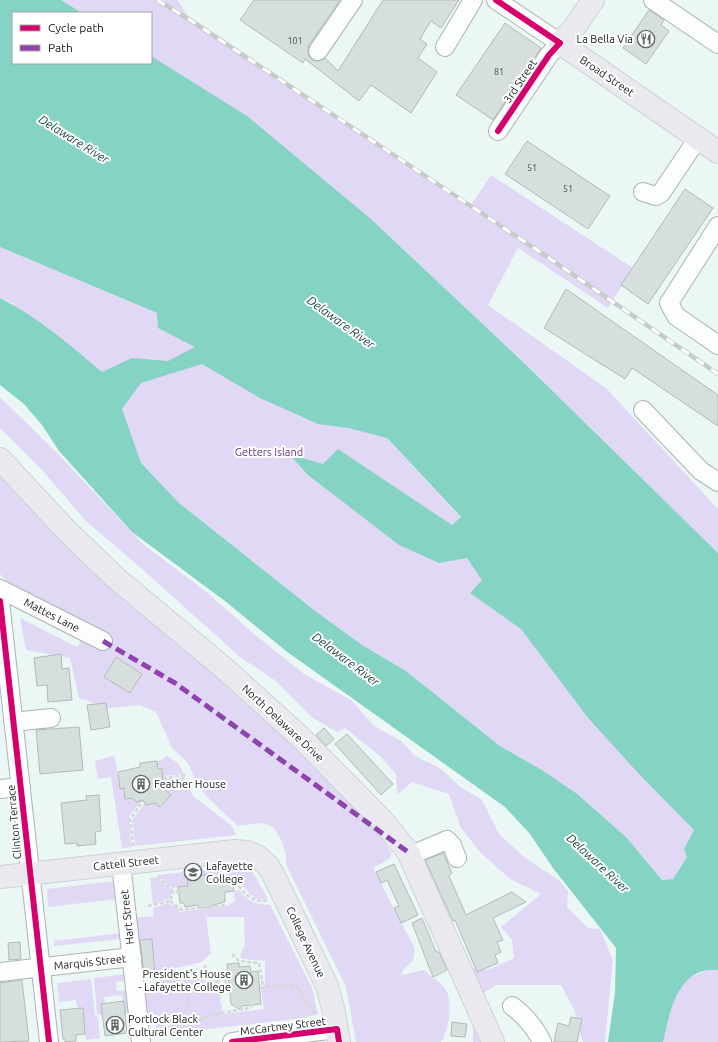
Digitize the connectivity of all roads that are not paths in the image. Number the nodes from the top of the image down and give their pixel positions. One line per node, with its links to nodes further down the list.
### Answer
1 (353, 0): 9 (street)
2 (473, 0): 8 (street)
3 (496, 0): 6 (street, Broad Street)
4 (593, 0): 6 (main road, 3rd Street)
5 (653, 0): 7 (street)
6 (560, 43): 10 (street, 3rd Street); 11 (main road, Broad Street)
7 (718, 44)
8 (445, 47)
9 (318, 51)
10 (498, 131)
11 (698, 138): 12 (main road, Broad Street); 13 (street)
12 (718, 150)
13 (643, 192)
14 (718, 226): 15 (street)
15 (718, 345)
16 (643, 410): 18 (street)
17 (0, 459): 29 (main road, North Delaware Drive)
18 (718, 482)
19 (0, 589): 21 (street, Mattes Lane)
20 (0, 600): 22 (street, Clinton Terrace)
21 (103, 641)
22 (5, 696): 24 (street, Clinton Terrace)
23 (51, 718): 24 (street)
24 (13, 722): 25 (street, Clinton Terrace)
25 (21, 787): 26 (street); 31 (street, Clinton Terrace)
26 (0, 789)
27 (252, 854): 28 (main road, Cattell Street); 37 (main road, College Avenue)
28 (127, 856): 31 (main road, Cattell Street); 33 (street, Hart Street)
29 (409, 856): 30 (street); 41 (main road, North Delaware Drive)
30 (457, 858)
31 (29, 874): 32 (main road, Cattell Street); 34 (street, Clinton Terrace)
32 (0, 877)
33 (132, 957): 34 (street, Marquis Street); 39 (street, Hart Street)
34 (40, 967): 35 (street, Marquis Street); 38 (street, Clinton Terrace)
35 (0, 972)
36 (512, 1006): 42 (street)
37 (326, 1032): 40 (street, McCartney Street)
38 (49, 1042)
39 (141, 1042)
40 (232, 1042)
41 (493, 1042)
42 (542, 1042)

